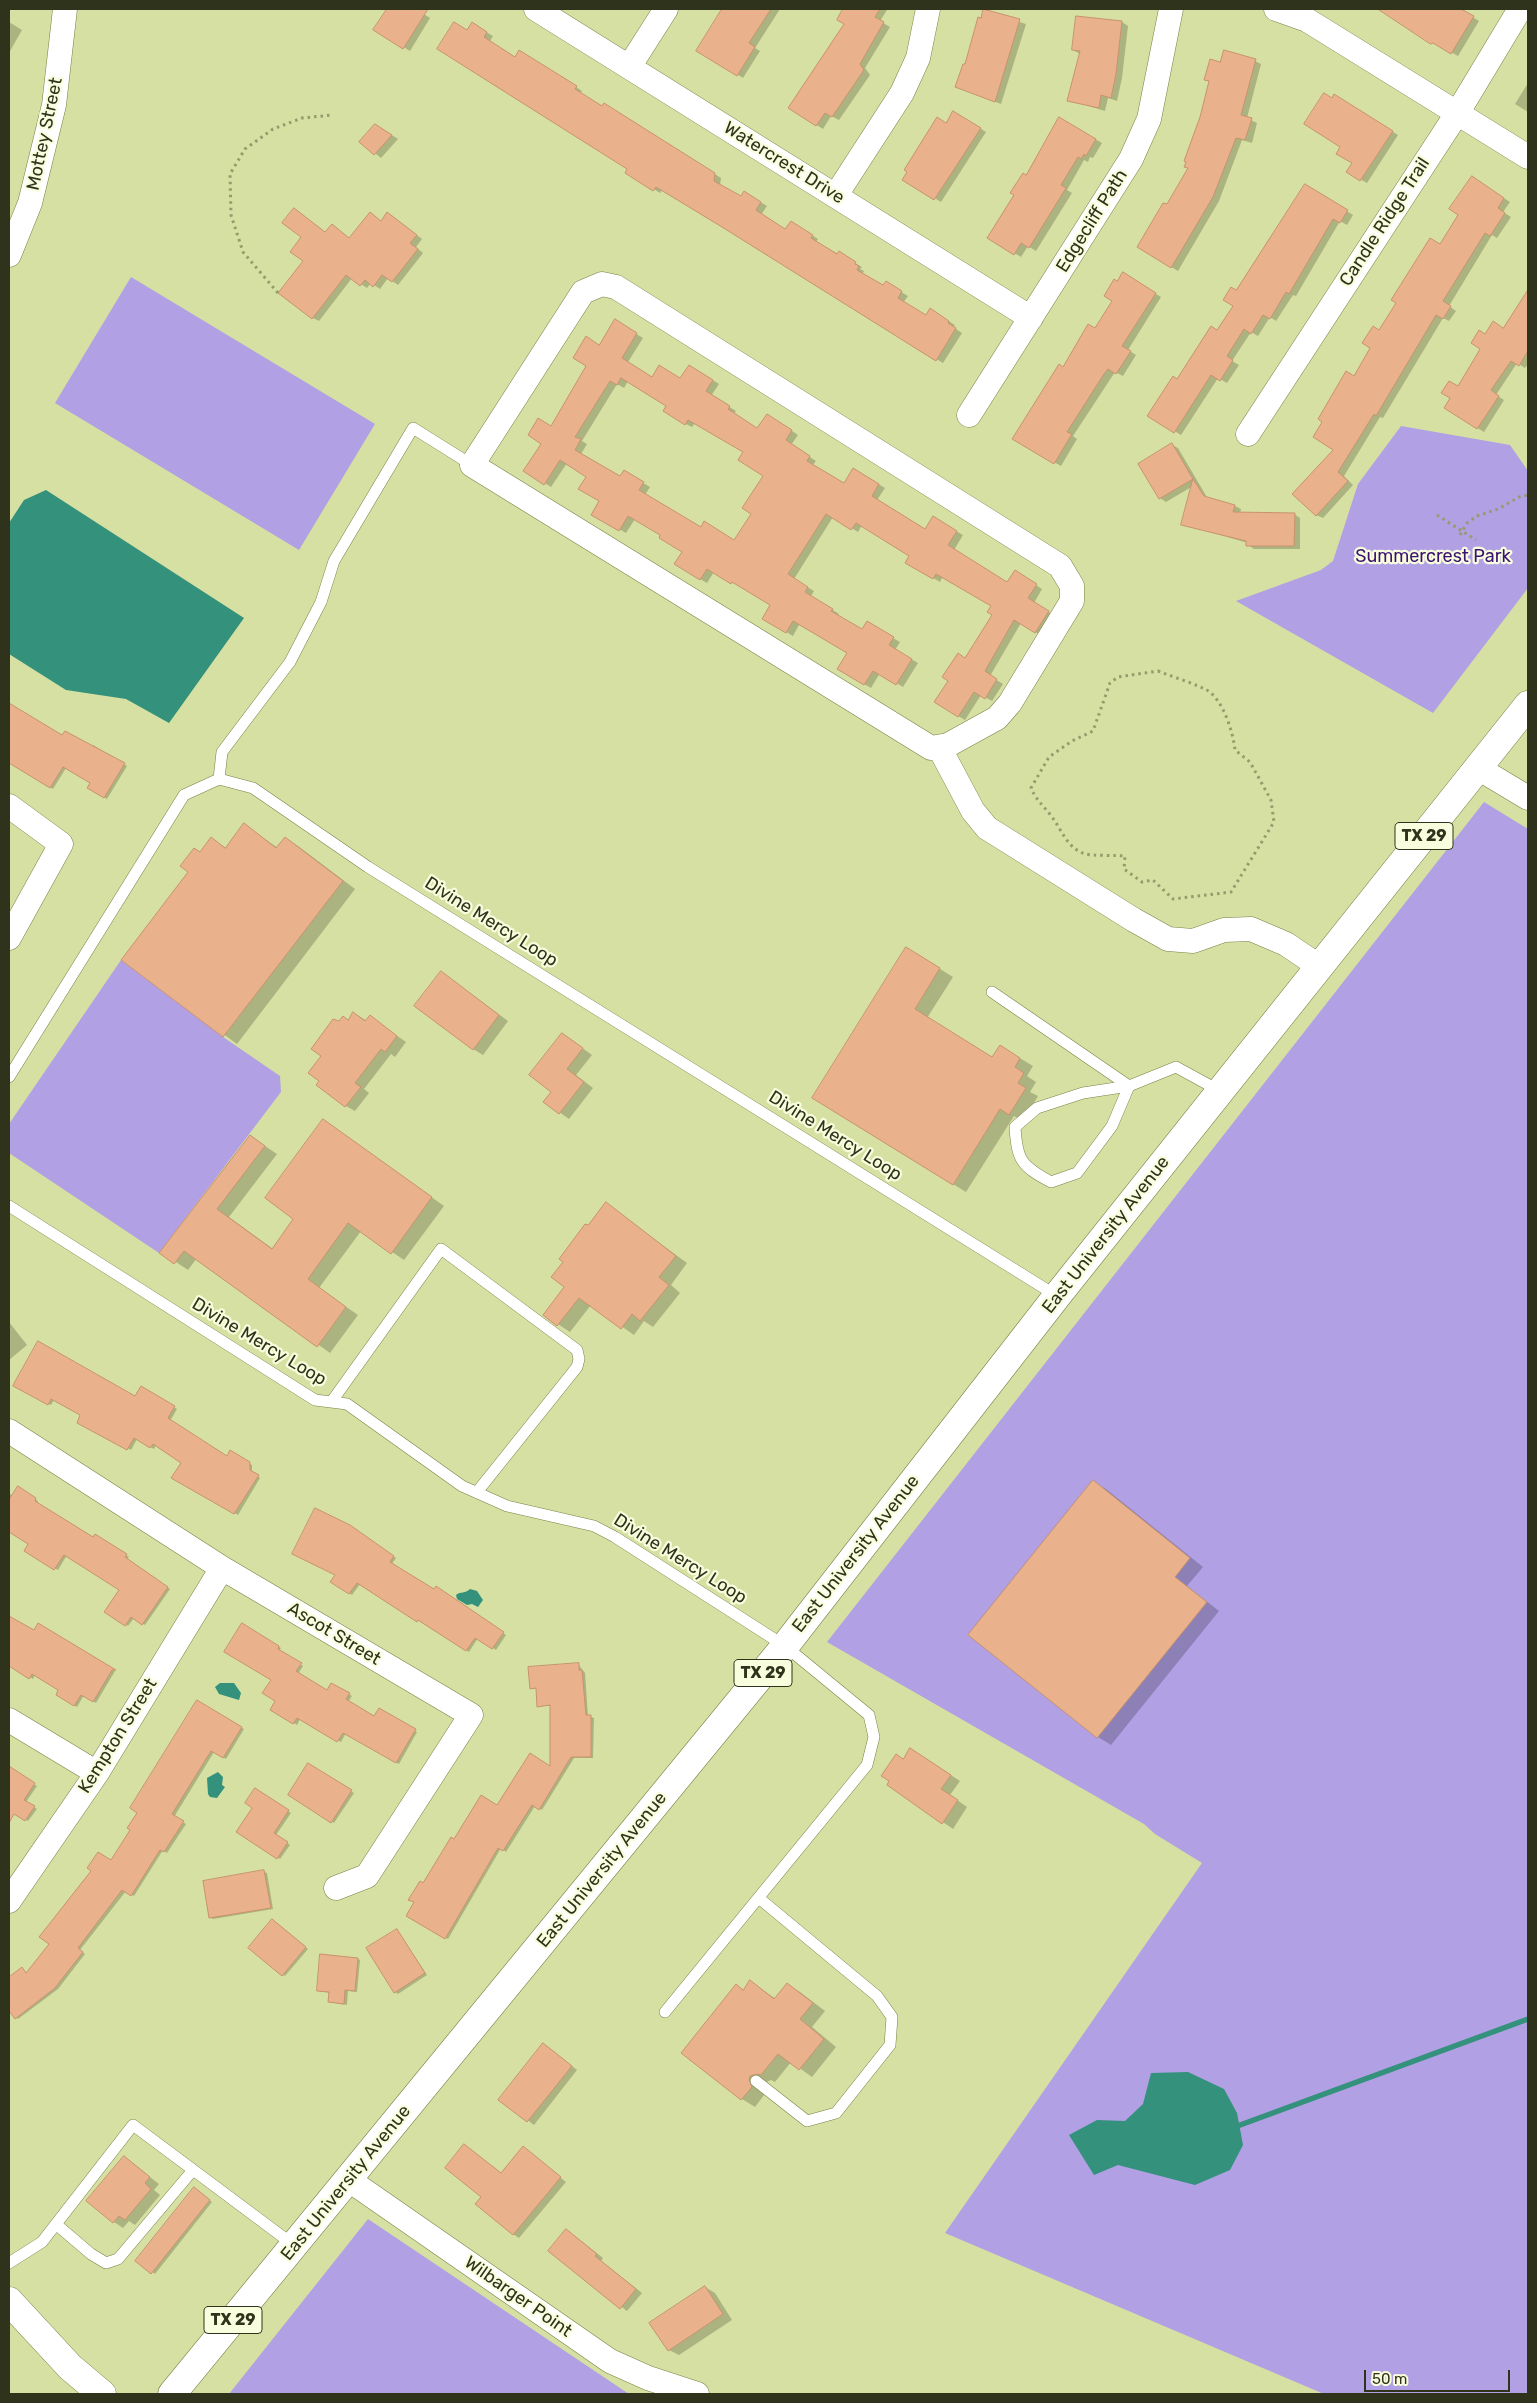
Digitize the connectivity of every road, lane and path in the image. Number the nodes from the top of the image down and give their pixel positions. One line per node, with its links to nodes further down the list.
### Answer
1 (65, 9): 13 (street, Mottey Street)
2 (536, 9): 8 (street, Watercrest Drive)
3 (666, 9): 8 (street)
4 (928, 9): 12 (street)
5 (1171, 9): 15 (street, Edgecliff Path)
6 (1276, 9): 9 (street)
7 (1520, 9): 9 (street, Candle Ridge Trail)
8 (629, 67): 12 (street, Watercrest Drive)
9 (1458, 112): 11 (street); 17 (street, Candle Ridge Trail)
10 (332, 115): 14 (path)
11 (1528, 157)
12 (836, 195): 15 (street, Watercrest Drive)
13 (9, 255)
14 (278, 293)
15 (1030, 318): 16 (street, Edgecliff Path)
16 (969, 415)
17 (1248, 434)
18 (472, 465): 25 (street); 25 (street); 27 (lane)
19 (1528, 495): 21 (path)
20 (1437, 515): 21 (path)
21 (1462, 531): 22 (path); 23 (path)
22 (1460, 535)
23 (1476, 540)
24 (1528, 705): 26 (main road, East University Avenue / TX 29)
25 (939, 747): 32 (street)
26 (1478, 768): 28 (street); 32 (main road, East University Avenue / TX 29)
27 (219, 779): 34 (lane); 38 (lane, Divine Mercy Loop)
28 (1528, 798)
29 (9, 806): 31 (street)
30 (1231, 892): 30 (path)
31 (9, 938)
32 (1320, 967): 36 (main road, East University Avenue / TX 29)
33 (992, 992): 35 (lane)
34 (9, 1077)
35 (1129, 1086): 35 (lane); 36 (lane)
36 (1220, 1091): 38 (main road, East University Avenue / TX 29)
37 (9, 1206): 39 (lane, Divine Mercy Loop)
38 (1057, 1296): 43 (main road, East University Avenue / TX 29)
39 (332, 1401): 41 (lane, Divine Mercy Loop); 41 (lane)
40 (9, 1431): 42 (street, Ascot Street)
41 (477, 1492): 43 (lane, Divine Mercy Loop)
42 (222, 1568): 45 (street, Kempton Street); 46 (street, Ascot Street)
43 (785, 1646): 47 (lane, Divine Mercy Loop); 52 (main road, East University Avenue / TX 29)
44 (9, 1720): 45 (street)
45 (97, 1773): 48 (street, Kempton Street)
46 (336, 1888)
47 (760, 1898): 49 (lane, Divine Mercy Loop); 50 (lane)
48 (9, 1901)
49 (665, 2012)
50 (756, 2081)
51 (194, 2170): 53 (lane); 53 (lane); 54 (lane)
52 (349, 2180): 54 (main road, East University Avenue / TX 29); 59 (street, Wilbarger Point)
53 (57, 2225): 55 (lane)
54 (294, 2246): 58 (main road, East University Avenue / TX 29)
55 (9, 2262)
56 (16, 2309): 57 (main road)
57 (102, 2394)
58 (172, 2394)
59 (697, 2394)

